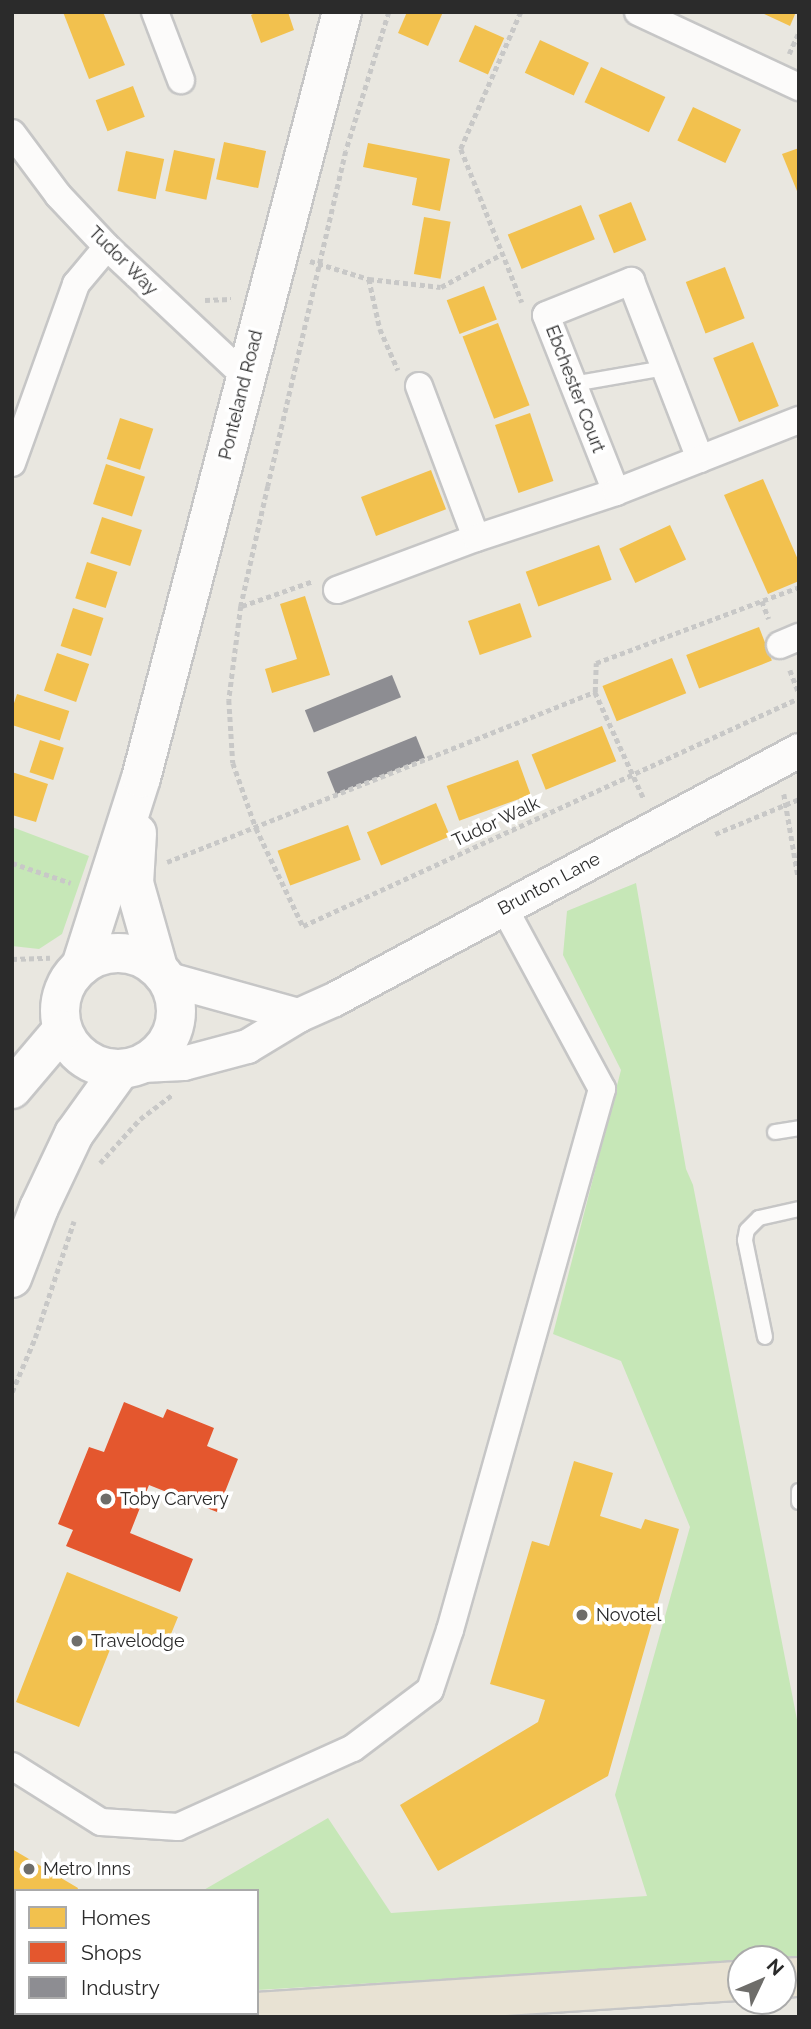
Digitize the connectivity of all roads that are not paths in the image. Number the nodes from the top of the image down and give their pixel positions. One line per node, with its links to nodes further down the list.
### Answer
1 (155, 12): 4 (street)
2 (342, 12): 9 (main road, Ponteland Road)
3 (641, 13): 5 (street)
4 (181, 80)
5 (799, 87)
6 (12, 133): 7 (street, Tudor Way)
7 (107, 247): 9 (street, Tudor Way); 14 (street)
8 (665, 368): 10 (lane); 10 (street, Ebchester Court); 13 (street, Ebchester Court)
9 (246, 377): 19 (main road, Ponteland Road)
10 (573, 384): 15 (street, Ebchester Court)
11 (419, 386): 16 (street)
12 (799, 421): 13 (street)
13 (700, 459): 15 (street)
14 (12, 463)
15 (615, 492): 16 (street)
16 (476, 538): 17 (street)
17 (337, 590)
18 (785, 757): 20 (street, Brunton Lane)
19 (141, 778): 21 (main road, Ponteland Road); 22 (main road, Ponteland Road)
20 (504, 908): 23 (street, Brunton Lane); 34 (street)
21 (81, 965): 22 (main road); 24 (main road)
22 (163, 974): 23 (street); 25 (main road)
23 (298, 1015): 25 (street, Brunton Lane)
24 (62, 1030): 25 (main road); 26 (main road)
25 (131, 1068): 30 (main road)
26 (12, 1088)
27 (799, 1128): 28 (lane)
28 (775, 1132)
29 (799, 1209): 31 (lane)
30 (12, 1279)
31 (765, 1337)
32 (799, 1491): 33 (lane)
33 (799, 1502)
34 (12, 1766)
35 (727, 1982): 36 (highway)
36 (259, 2012)
37 (209, 2015): 38 (highway)
38 (181, 2017)

